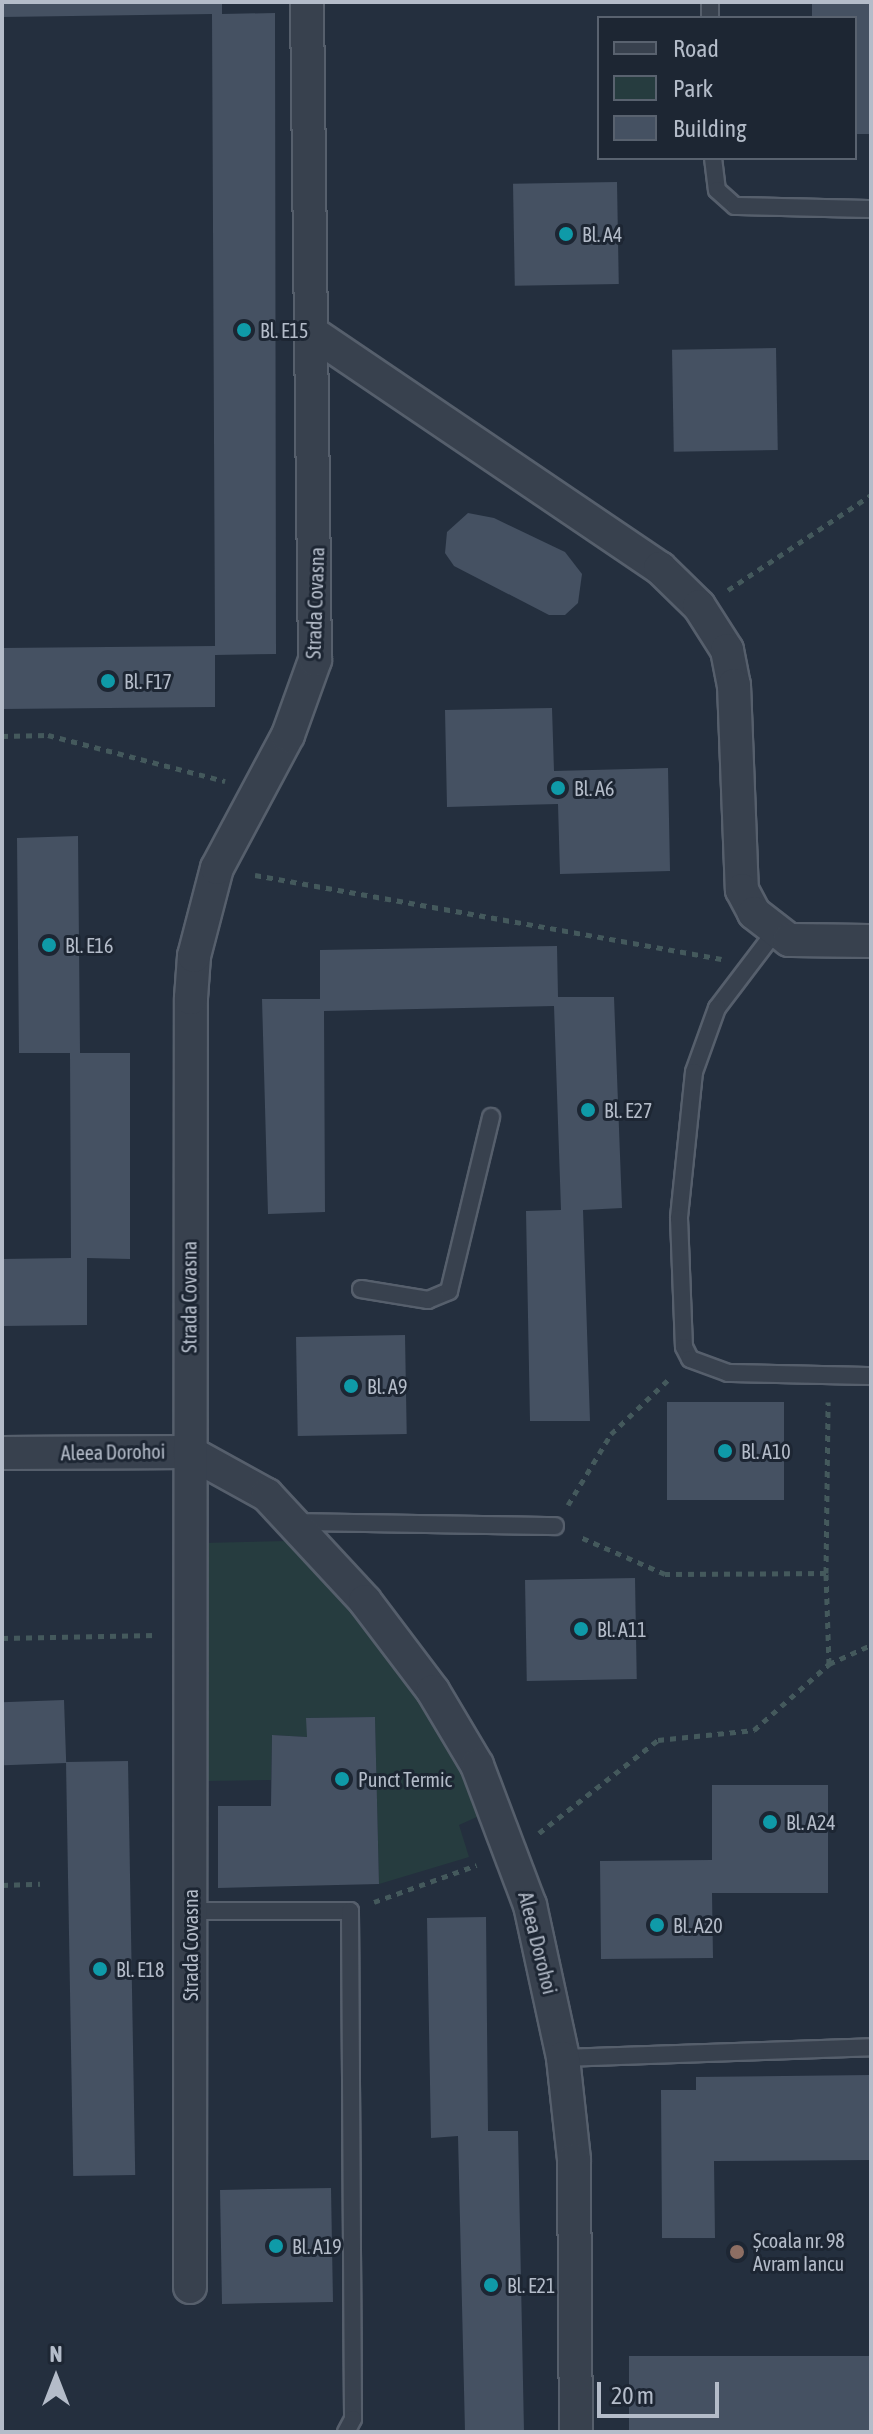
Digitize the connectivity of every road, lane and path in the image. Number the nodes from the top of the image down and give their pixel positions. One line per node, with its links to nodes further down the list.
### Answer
1 (307, 2): 4 (street, Strada Covasna)
2 (713, 160): 3 (lane)
3 (871, 209)
4 (314, 334): 6 (street); 8 (street, Strada Covasna)
5 (871, 495): 6 (path)
6 (699, 606): 10 (street)
7 (2, 736): 8 (path)
8 (257, 789): 9 (street, Strada Covasna)
9 (217, 868): 12 (path); 18 (street, Strada Covasna)
10 (774, 933): 11 (street); 12 (lane)
11 (871, 941)
12 (746, 963): 15 (lane)
13 (491, 1117): 14 (lane)
14 (361, 1289)
15 (690, 1359): 16 (lane); 21 (path)
16 (828, 1376): 17 (lane); 22 (path)
17 (871, 1376)
18 (189, 1452): 19 (street, Aleea Dorohoi); 20 (street, Aleea Dorohoi); 23 (street, Strada Covasna)
19 (2, 1453)
20 (297, 1522): 21 (lane); 27 (street, Aleea Dorohoi)
21 (555, 1526): 22 (path)
22 (826, 1573): 26 (path)
23 (189, 1635): 24 (path); 30 (street, Strada Covasna)
24 (2, 1638)
25 (871, 1645): 26 (path)
26 (829, 1664): 27 (path)
27 (513, 1852): 31 (path); 33 (street, Aleea Dorohoi)
28 (40, 1884): 29 (path)
29 (2, 1885)
30 (189, 1911): 31 (lane); 34 (street, Strada Covasna)
31 (350, 1911): 35 (lane)
32 (871, 2047): 33 (lane)
33 (563, 2058): 36 (street, Aleea Dorohoi)
34 (190, 2287)
35 (346, 2432)
36 (576, 2432)

